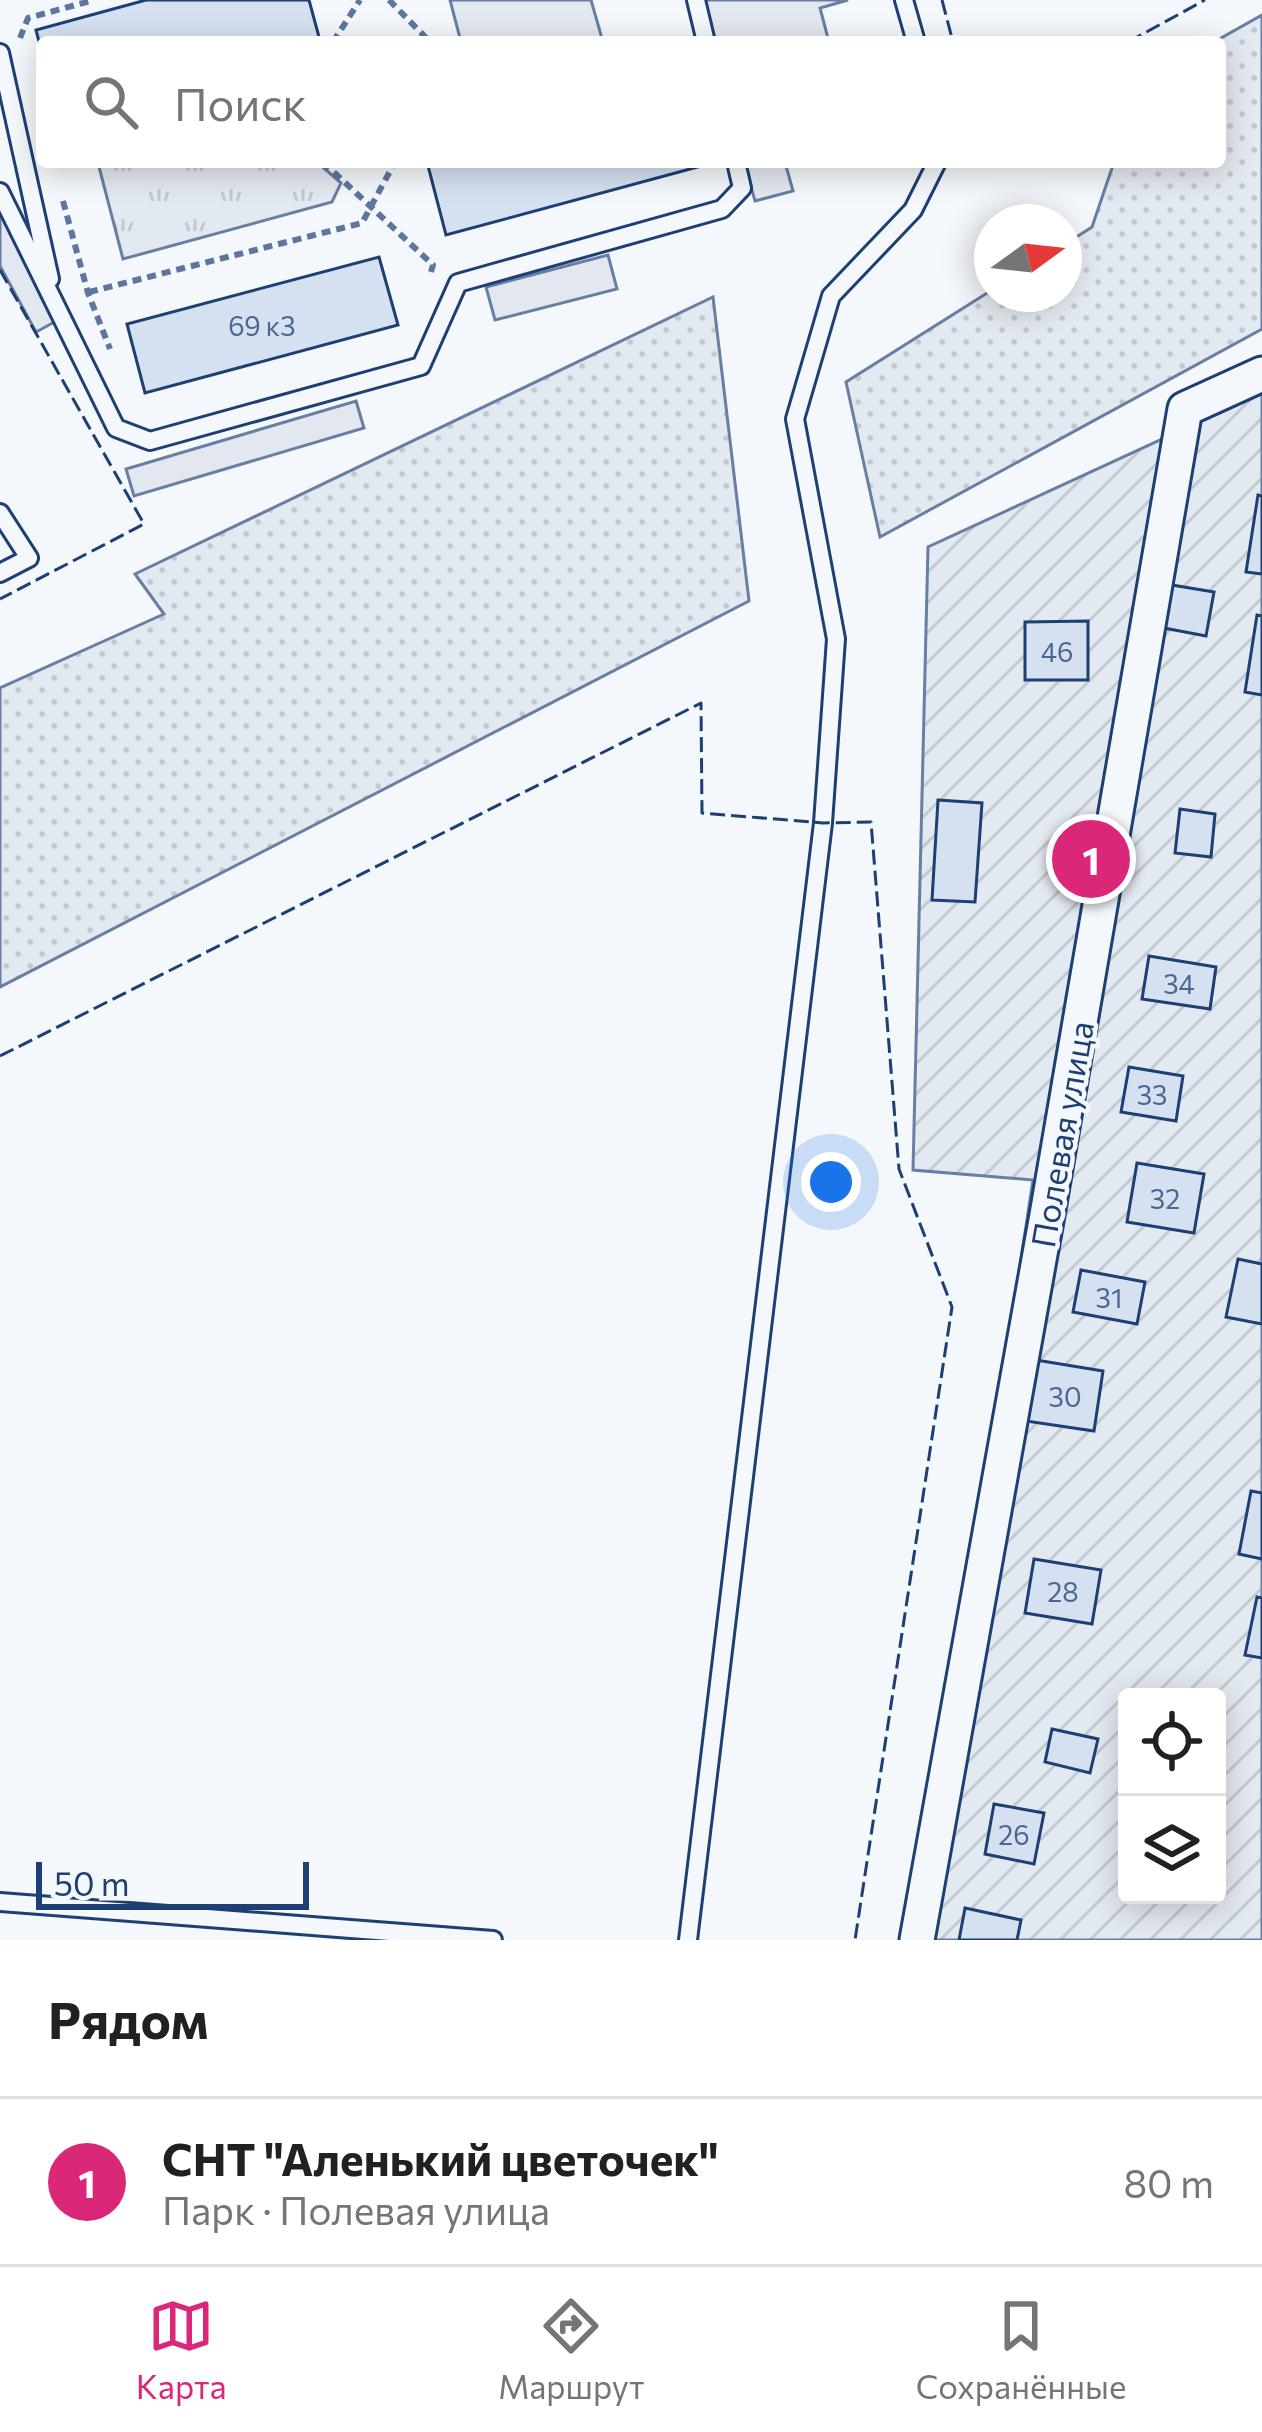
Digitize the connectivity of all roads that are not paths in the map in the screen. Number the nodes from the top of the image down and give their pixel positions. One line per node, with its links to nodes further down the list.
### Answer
1 (696, 0): 3 (lane)
2 (904, 0): 4 (lane)
3 (705, 36)
4 (914, 36)
5 (0, 52): 9 (lane)
6 (737, 168): 9 (lane)
7 (934, 168): 15 (lane)
8 (0, 192): 9 (lane)
9 (55, 303)
10 (1262, 374): 16 (street, Полевая улица)
11 (0, 513): 12 (lane)
12 (0, 573)
13 (0, 1902): 14 (lane)
14 (493, 1940)
15 (688, 1940)
16 (917, 1940)

